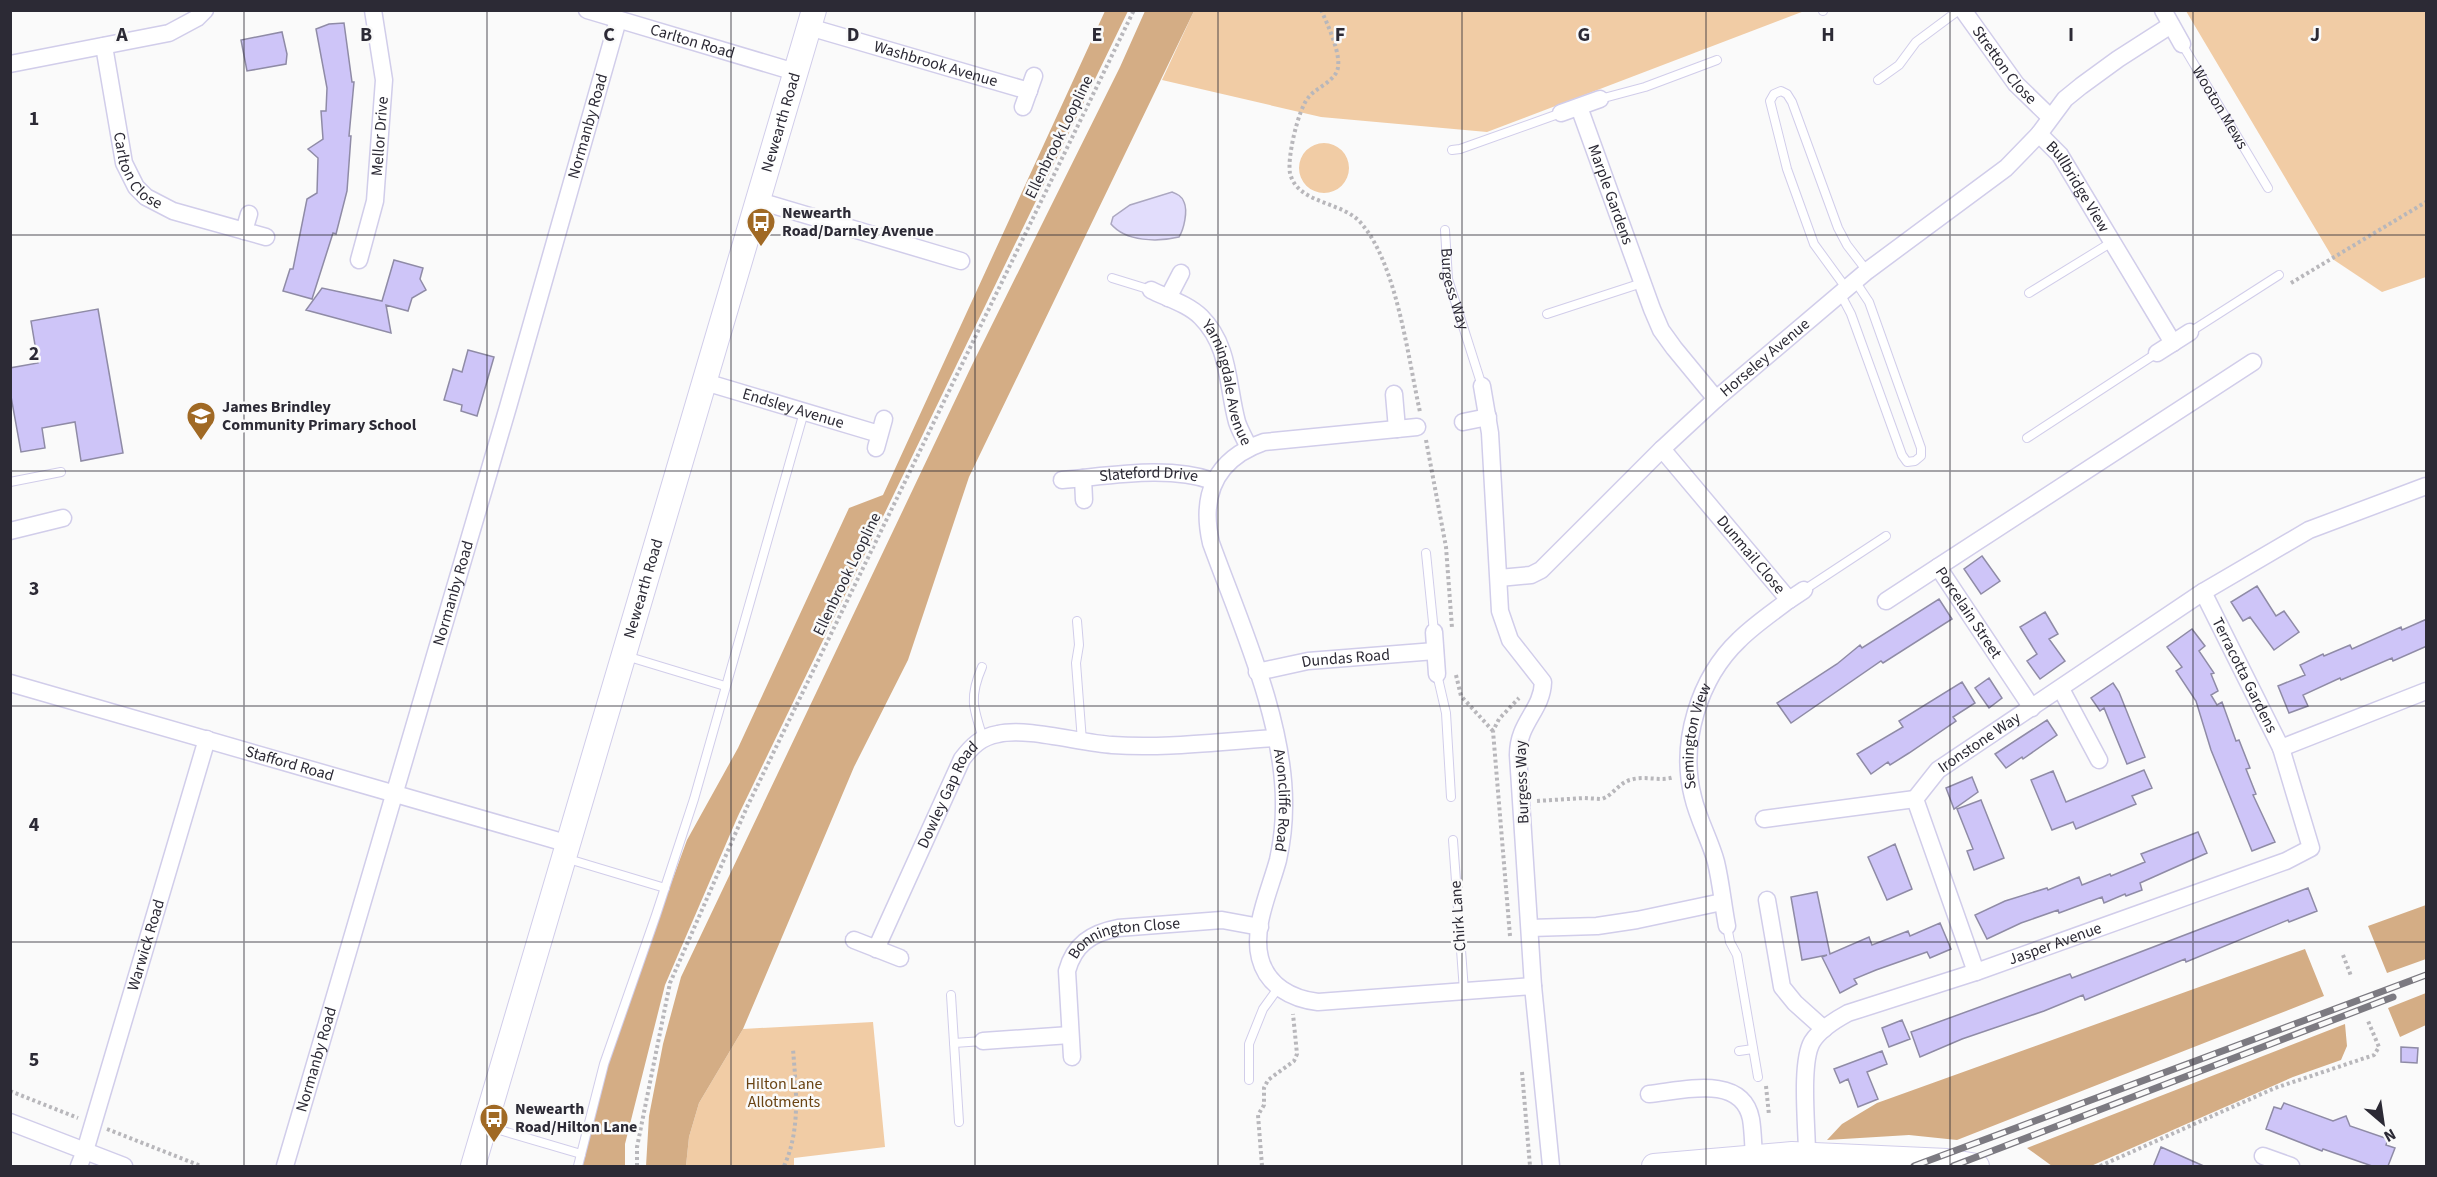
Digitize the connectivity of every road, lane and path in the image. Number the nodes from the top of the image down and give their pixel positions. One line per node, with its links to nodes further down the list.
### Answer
1 (205, 10): 12 (street)
2 (373, 10): 32 (street, Mellor Drive)
3 (587, 10): 10 (street, Carlton Road)
4 (1134, 10): 147 (path, Ellenbrook Loopline)
5 (1321, 10): 55 (path)
6 (1959, 10): 16 (lane)
7 (1964, 10): 21 (street, Stretton Close)
8 (2167, 18): 11 (street, Wooton Mews); 21 (street, Wooton Mews)
9 (811, 19): 15 (main road, Newearth Road); 17 (street, Washbrook Avenue)
10 (618, 20): 15 (street, Carlton Road); 100 (street, Normanby Road)
11 (2182, 44): 24 (lane, Wooton Mews)
12 (104, 46): 14 (street); 29 (street, Carlton Close)
13 (1717, 60): 18 (lane)
14 (10, 64)
15 (795, 72): 25 (main road, Newearth Road)
16 (1878, 80)
17 (1029, 91)
18 (1600, 99): 19 (street)
19 (1580, 106): 20 (street); 37 (street, Marple Gardens)
20 (1561, 113): 23 (lane)
21 (2050, 117): 22 (street, Wooton Mews)
22 (2039, 134): 31 (street, Bullbridge View); 38 (street, Horseley Avenue)
23 (1452, 150)
24 (2268, 188)
25 (759, 201): 33 (street); 48 (main road, Newearth Road)
26 (2427, 202): 39 (path)
27 (249, 214): 29 (street)
28 (1445, 230): 49 (lane, Burgess Way)
29 (244, 231): 30 (street, Carlton Close)
30 (266, 237)
31 (2112, 242): 41 (lane, Bullbridge View); 45 (street, Bullbridge View)
32 (359, 260)
33 (961, 261)
34 (1180, 273): 42 (street)
35 (2279, 275): 44 (lane)
36 (1112, 278): 40 (lane)
37 (1642, 283): 43 (lane); 51 (street, Marple Gardens)
38 (1852, 284): 38 (lane); 38 (lane); 51 (street, Horseley Avenue)
39 (2284, 288)
40 (1151, 290): 42 (street, Yarningdale Avenue)
41 (2029, 293)
42 (1168, 298): 59 (street, Yarningdale Avenue)
43 (1547, 314)
44 (2190, 332): 45 (street)
45 (2173, 343): 46 (street)
46 (2157, 353): 58 (lane)
47 (2253, 362): 72 (street)
48 (705, 382): 52 (street, Endsley Avenue); 82 (main road, Newearth Road)
49 (1482, 386): 53 (street, Burgess Way)
50 (1394, 394): 56 (street)
51 (1716, 399): 60 (street, Horseley Avenue)
52 (804, 412): 57 (street, Endsley Avenue); 88 (lane)
53 (1488, 417): 54 (street); 73 (street, Burgess Way)
54 (1463, 422)
55 (1421, 427): 56 (street, Yarningdale Avenue); 80 (path)
56 (1397, 429): 59 (street, Yarningdale Avenue)
57 (880, 434)
58 (2027, 438)
59 (1249, 448): 64 (street)
60 (1662, 449): 73 (street, Horseley Avenue); 76 (street, Dunmail Close)
61 (61, 472): 65 (lane)
62 (1083, 478): 63 (street, Slateford Drive); 64 (street, Slateford Drive); 67 (street, Slateford Drive)
63 (1062, 480)
64 (1213, 481): 85 (street, Avoncliffe Road)
65 (10, 482)
66 (2427, 486): 75 (street, Ironstone Way)
67 (1084, 500)
68 (63, 518): 69 (street)
69 (10, 531)
70 (1886, 536): 74 (lane, Dunmail Close)
71 (1426, 553): 79 (lane)
72 (1938, 567): 77 (street, Porcelain Street); 91 (street, Porcelain Street)
73 (1499, 578): 103 (street, Burgess Way)
74 (1803, 590): 76 (street, Dunmail Close)
75 (2203, 592): 89 (street, Ironstone Way); 97 (street, Terracotta Gardens)
76 (1789, 600): 99 (street, Semington View)
77 (1886, 601)
78 (1077, 621): 96 (lane)
79 (1434, 632): 81 (street)
80 (1453, 635)
81 (1435, 651): 85 (street, Dundas Road); 86 (street)
82 (625, 656): 88 (lane); 106 (main road, Newearth Road)
83 (982, 667): 93 (lane)
84 (1455, 668): 92 (path)
85 (1257, 672): 94 (street, Avoncliffe Road)
86 (1437, 674): 101 (lane)
87 (10, 682): 95 (street, Stafford Road)
88 (725, 686): 107 (lane)
89 (2061, 689): 91 (street, Ironstone Way); 98 (street)
90 (2427, 691): 97 (street, Terracotta Gardens)
91 (2032, 708): 102 (street, Ironstone Way)
92 (1492, 731)
93 (983, 738): 96 (street, Dowley Gap Road); 114 (street, Dowley Gap Road)
94 (1276, 738): 96 (street, Dowley Gap Road); 111 (street, Avoncliffe Road)
95 (207, 739): 100 (street, Stafford Road); 142 (street, Warwick Road)
96 (1083, 742)
97 (2281, 748): 117 (street, Jasper Avenue)
98 (2099, 760)
99 (1689, 771): 103 (path); 109 (street, Semington View)
100 (394, 792): 106 (street, Stafford Road); 144 (street, Normanby Road)
101 (1451, 797)
102 (1915, 798): 104 (street); 117 (street)
103 (1521, 803): 112 (street, Burgess Way)
104 (1764, 819)
105 (1453, 840): 121 (lane, Chirk Lane)
106 (566, 851): 107 (lane); 137 (main road, Newearth Road)
107 (665, 888): 138 (lane)
108 (1767, 900): 124 (street)
109 (1722, 903): 110 (street, Semington View); 112 (street)
110 (1727, 926): 129 (lane, Semington View)
111 (1260, 927): 120 (street, Avoncliffe Road); 125 (street, Bonnington Close)
112 (1530, 928): 119 (street, Burgess Way)
113 (854, 940): 114 (street)
114 (876, 949): 116 (street)
115 (2343, 955): 118 (path)
116 (900, 958)
117 (1976, 972): 124 (street, Jasper Avenue)
118 (2351, 976)
119 (1533, 986): 121 (street); 150 (street, Burgess Way)
120 (1285, 991): 121 (street); 133 (lane); 149 (path)
121 (1464, 991)
122 (951, 995): 127 (lane)
123 (2368, 1021): 153 (path)
124 (1824, 1029): 139 (street, Jasper Avenue)
125 (1070, 1035): 126 (street); 131 (street, Bonnington Close)
126 (983, 1041): 127 (lane)
127 (954, 1043): 136 (lane)
128 (793, 1049): 148 (path)
129 (1754, 1049): 130 (lane); 132 (lane, Semington View)
130 (1739, 1051)
131 (1072, 1056)
132 (1758, 1077)
133 (1249, 1080)
134 (1649, 1094): 140 (street)
135 (10, 1122): 142 (street)
136 (959, 1122)
137 (485, 1126): 138 (lane); 145 (main road, Newearth Road)
138 (581, 1154): 146 (lane)
139 (1807, 1154): 140 (main road); 152 (main road)
140 (1754, 1156): 151 (main road)
141 (2263, 1156): 154 (street)
142 (82, 1159): 143 (street)
143 (124, 1167)
144 (285, 1167)
145 (473, 1167)
146 (578, 1167)
147 (637, 1167)
148 (784, 1167)
149 (1262, 1167)
150 (1551, 1167)
151 (1654, 1167)
152 (1977, 1167)
153 (2100, 1167)
154 (2291, 1167)

